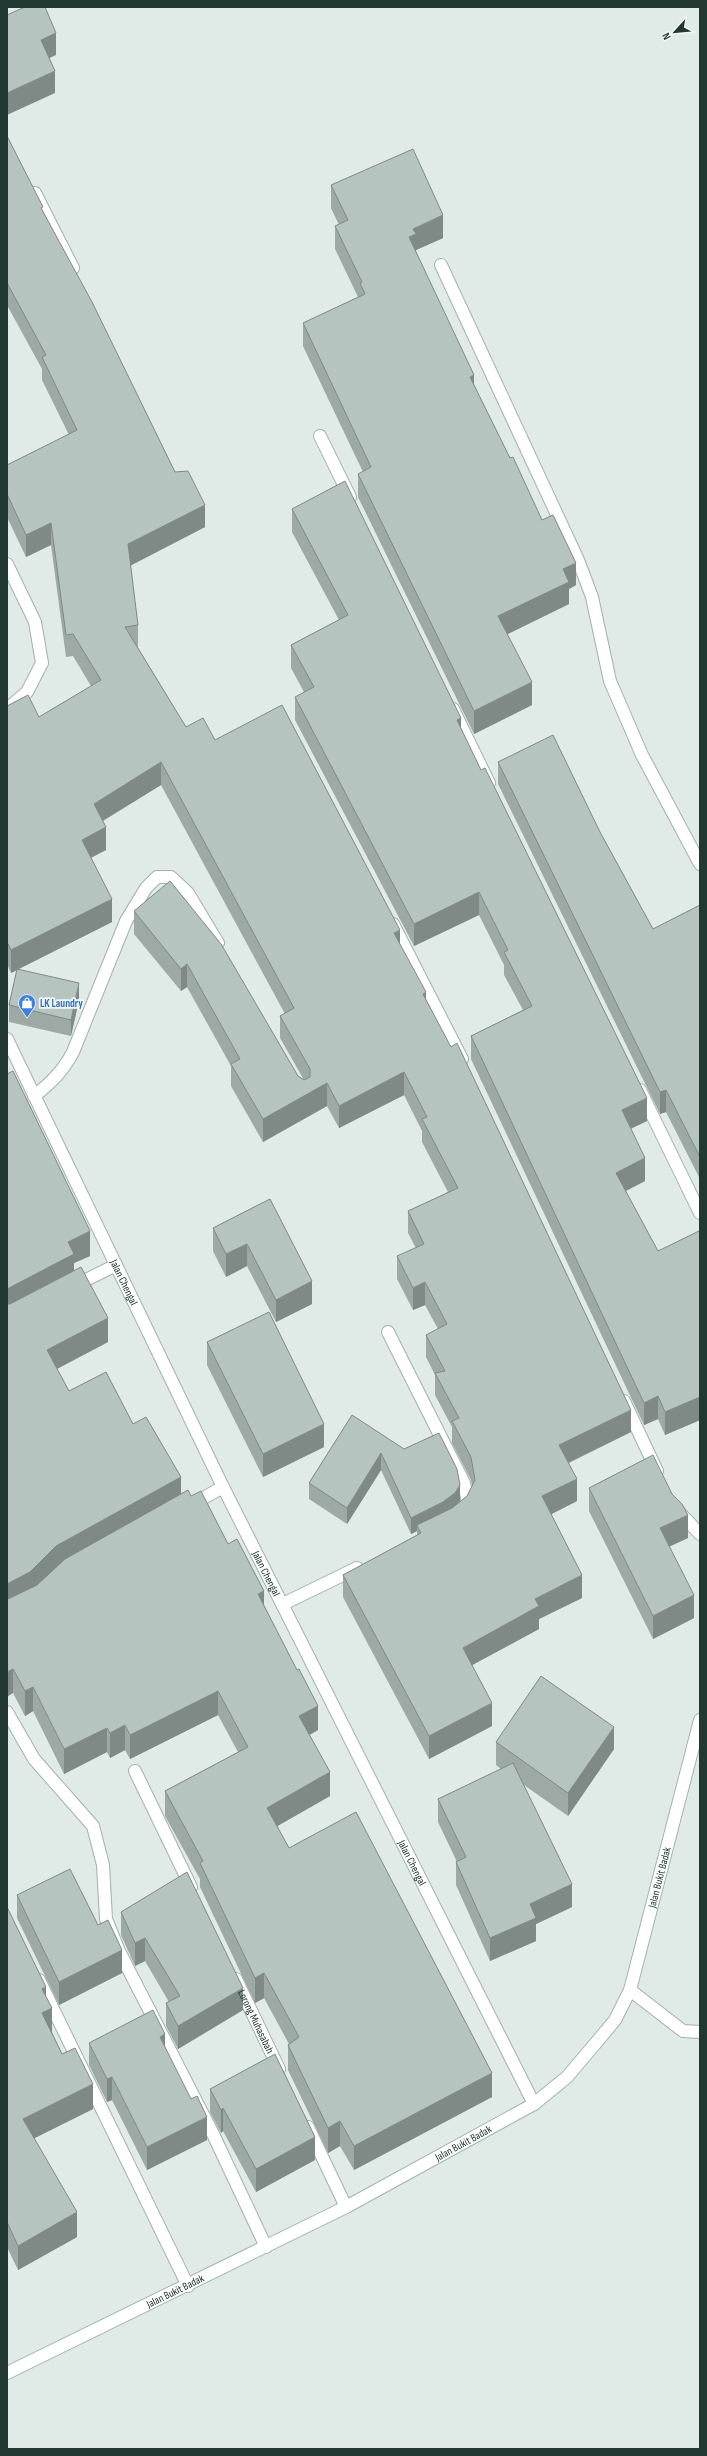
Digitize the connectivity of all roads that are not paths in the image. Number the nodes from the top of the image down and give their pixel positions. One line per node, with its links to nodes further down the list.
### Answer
1 (28, 178): 3 (street)
2 (441, 265): 10 (street)
3 (77, 276)
4 (320, 436): 5 (street)
5 (355, 508)
6 (7, 564): 8 (street)
7 (449, 700): 9 (street)
8 (7, 709)
9 (494, 793)
10 (700, 864)
11 (387, 912): 14 (street)
12 (223, 953): 16 (street)
13 (7, 1038): 16 (street, Jalan Chengal)
14 (466, 1068)
15 (634, 1078): 17 (street)
16 (34, 1096): 18 (street, Jalan Chengal)
17 (700, 1213)
18 (116, 1264): 19 (street); 23 (street, Jalan Chengal)
19 (61, 1293)
20 (388, 1332): 26 (street)
21 (618, 1388): 22 (street)
22 (662, 1480)
23 (223, 1487): 25 (street); 29 (street, Jalan Chengal)
24 (672, 1500): 27 (street)
25 (182, 1510)
26 (457, 1517)
27 (700, 1534)
28 (368, 1562): 29 (street)
29 (283, 1604): 39 (street, Jalan Chengal)
30 (7, 1712): 42 (street)
31 (700, 1720): 36 (street, Jalan Bukit Badak)
32 (135, 1771): 33 (street)
33 (198, 1899)
34 (232, 1971): 38 (street, Lorong Muhasabah)
35 (35, 1972): 43 (street)
36 (630, 1990): 37 (street); 39 (street, Jalan Bukit Badak)
37 (700, 2032)
38 (284, 2078)
39 (534, 2104): 41 (street, Jalan Bukit Badak)
40 (301, 2114): 41 (street)
41 (346, 2207): 42 (street, Jalan Bukit Badak)
42 (266, 2247): 43 (street, Jalan Bukit Badak)
43 (188, 2286): 44 (street, Jalan Bukit Badak)
44 (7, 2373)

